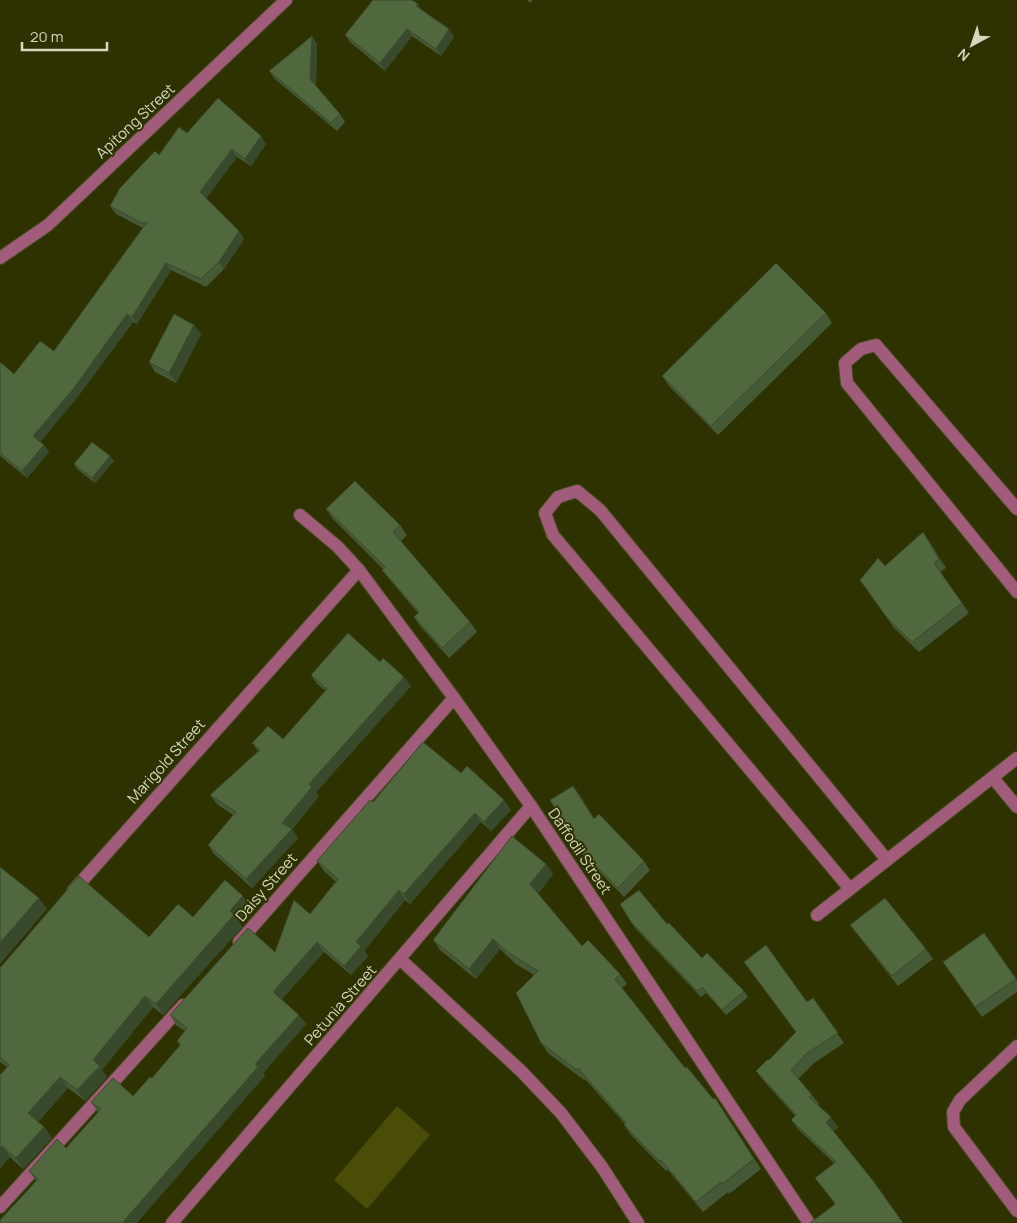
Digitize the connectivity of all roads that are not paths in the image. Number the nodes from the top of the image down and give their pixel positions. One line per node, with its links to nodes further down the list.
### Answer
1 (286, 0): 2 (street, Apitong Street)
2 (0, 258)
3 (1017, 509): 6 (street)
4 (300, 515): 5 (street, Daffodil Street)
5 (358, 570): 7 (street, Daffodil Street); 14 (street, Marigold Street)
6 (1017, 592)
7 (454, 698): 10 (street, Daffodil Street); 16 (street, Daisy Street)
8 (1017, 758): 9 (street)
9 (993, 778): 11 (street); 12 (street)
10 (531, 806): 17 (street, Petunia Street); 24 (street, Daffodil Street)
11 (1017, 806)
12 (887, 860): 13 (street); 13 (street)
13 (850, 889): 15 (street)
14 (66, 898)
15 (817, 915)
16 (232, 951)
17 (400, 959): 22 (street, Petunia Street); 23 (street)
18 (192, 995): 20 (street)
19 (1017, 1046): 21 (street)
20 (0, 1207)
21 (1017, 1211)
22 (175, 1222)
23 (638, 1223)
24 (809, 1223)

